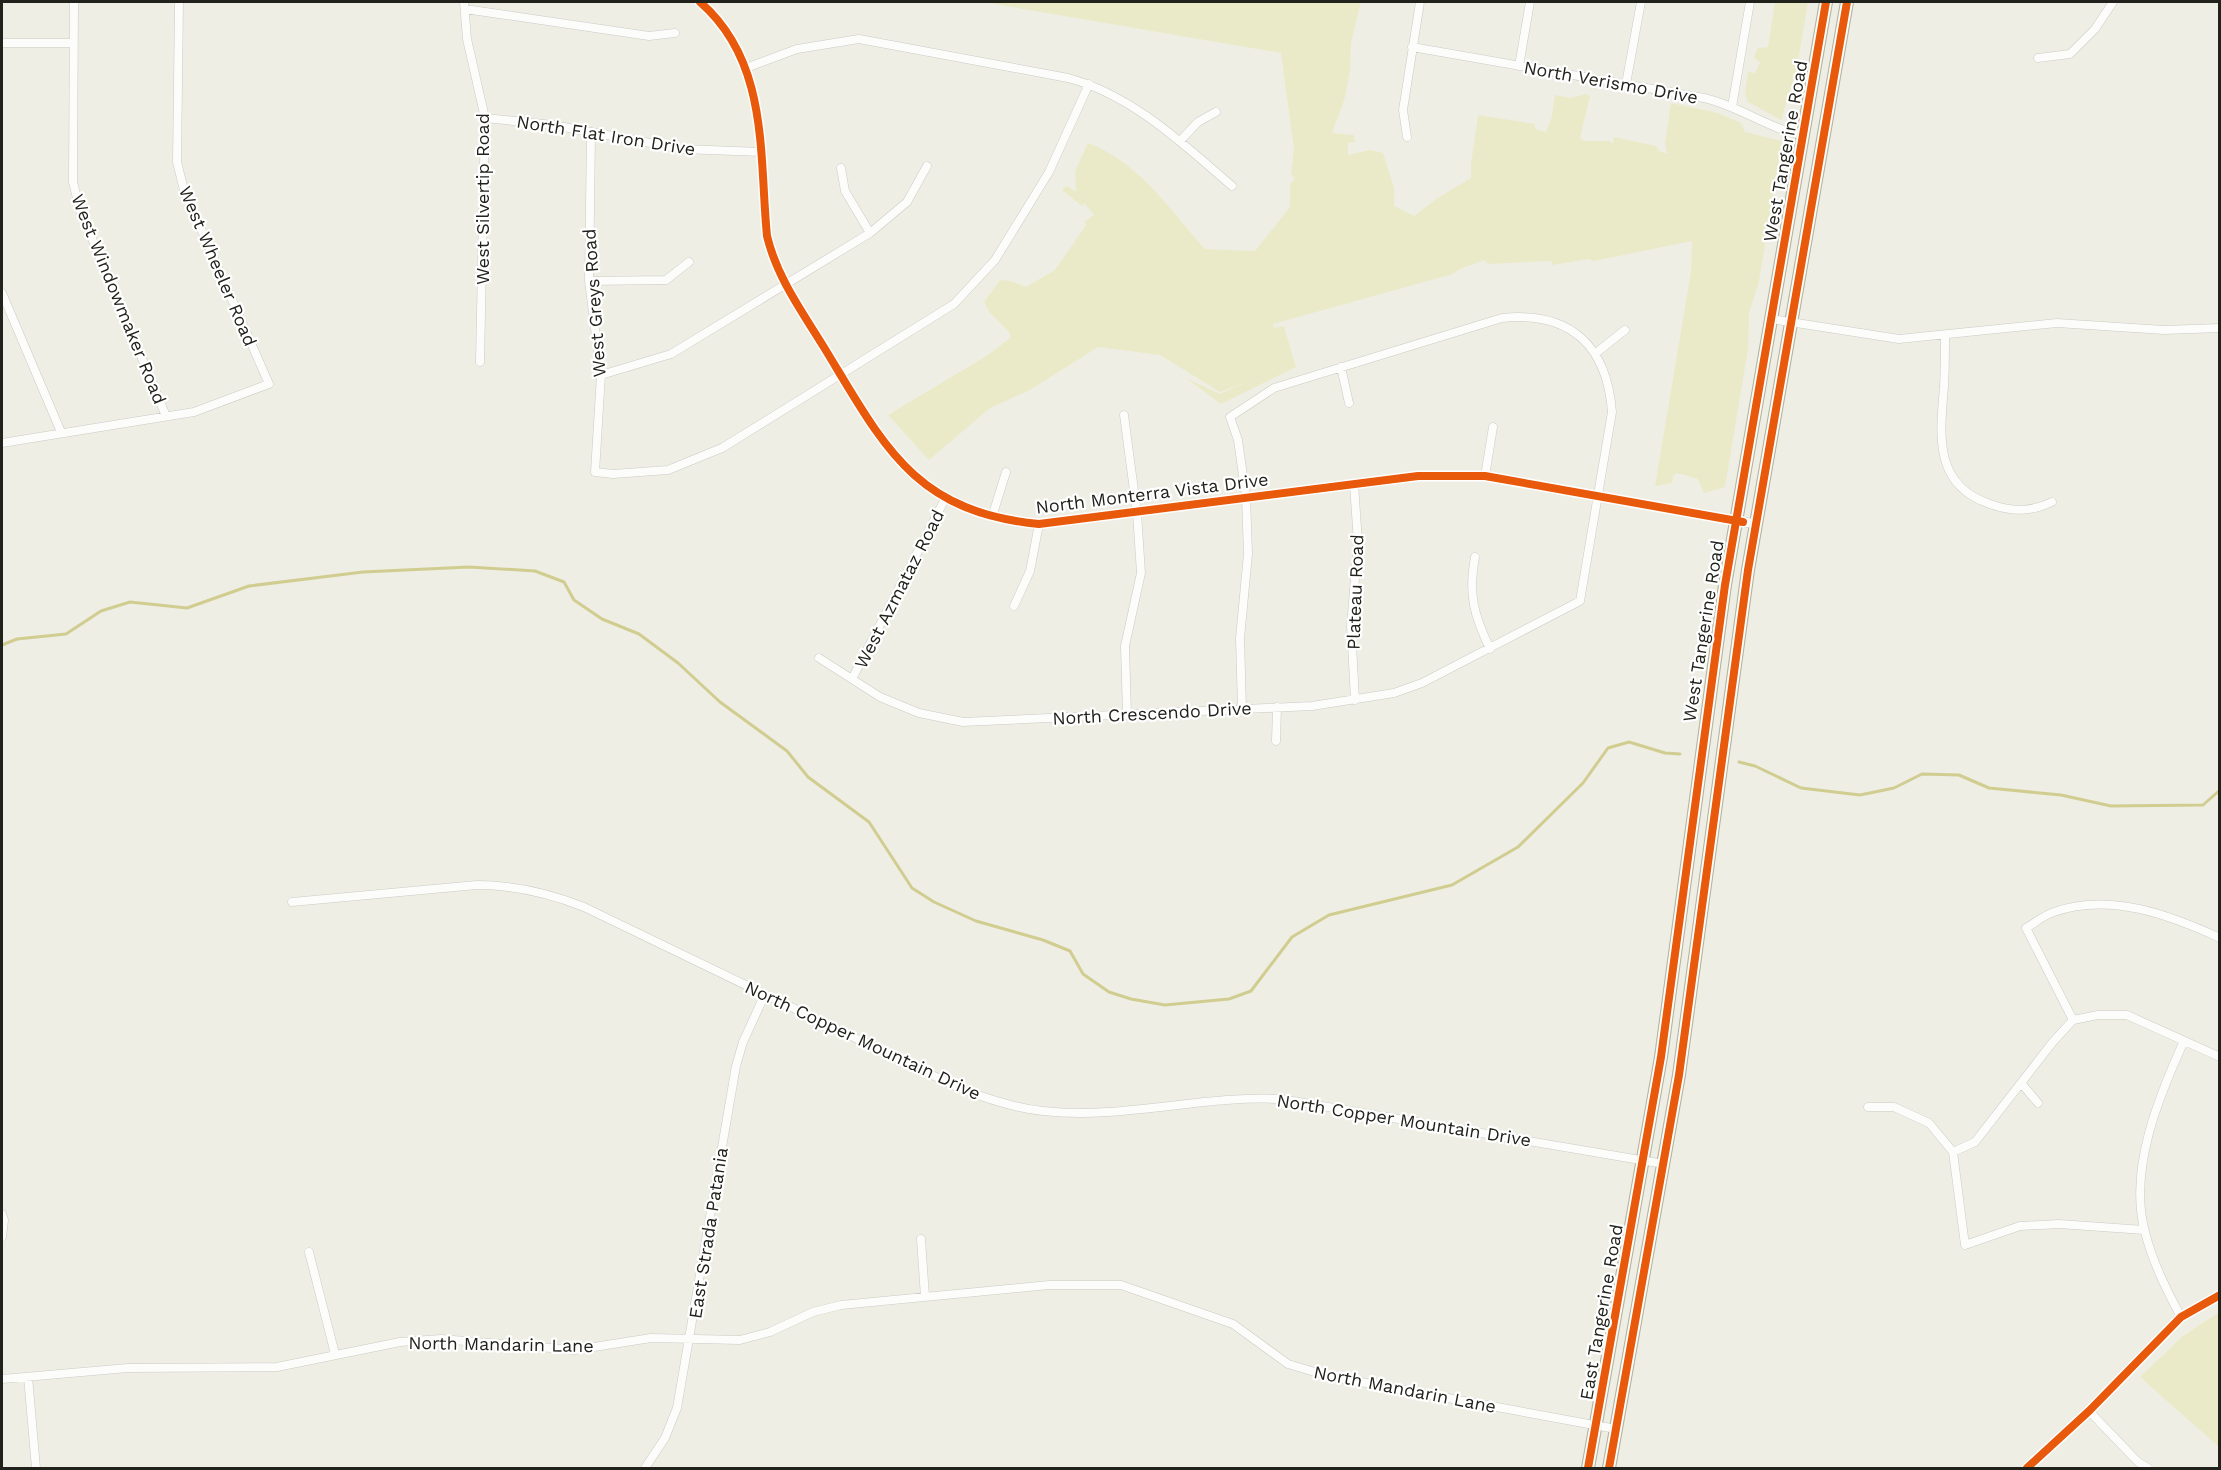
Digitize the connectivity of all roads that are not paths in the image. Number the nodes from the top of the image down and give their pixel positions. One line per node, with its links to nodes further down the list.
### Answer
1 (74, 2): 14 (street, West Windowmaker Road)
2 (179, 2): 49 (street, West Wheeler Road)
3 (700, 2): 18 (street, North Monterra Vista Drive)
4 (1420, 2): 15 (street)
5 (1530, 2): 17 (street)
6 (1641, 2): 20 (street)
7 (1750, 2): 21 (street)
8 (1826, 2): 25 (main road, West Tangerine Road)
9 (1847, 2): 38 (main road, West Tangerine Road)
10 (2113, 2): 16 (street)
11 (464, 5): 12 (street); 23 (street, West Silvertip Road)
12 (675, 33)
13 (2, 43): 14 (street)
14 (74, 43): 49 (street, West Windowmaker Road)
15 (1412, 47): 17 (street, North Verismo Drive); 26 (street)
16 (2038, 58)
17 (1519, 66): 20 (street, North Verismo Drive)
18 (746, 68): 19 (street); 28 (street, North Monterra Vista Drive)
19 (1089, 84): 27 (street); 45 (street)
20 (1626, 84): 21 (street, North Verismo Drive)
21 (1732, 106): 25 (street, North Verismo Drive)
22 (1216, 112): 27 (street)
23 (486, 118): 24 (street, North Flat Iron Drive); 43 (street, West Silvertip Road)
24 (591, 134): 28 (street, North Flat Iron Drive); 34 (street, West Greys Road)
25 (1803, 135): 37 (main road, West Tangerine Road)
26 (1407, 137)
27 (1180, 141): 31 (street)
28 (762, 152): 35 (street, North Monterra Vista Drive)
29 (927, 166): 32 (street)
30 (841, 168): 32 (street)
31 (1232, 186)
32 (870, 232): 35 (street)
33 (689, 262): 34 (street)
34 (589, 281): 46 (street, West Greys Road)
35 (786, 285): 45 (street, North Monterra Vista Drive); 46 (street)
36 (2, 293): 51 (street)
37 (1771, 319): 38 (street); 62 (main road, West Tangerine Road)
38 (1791, 323): 41 (street); 64 (main road, West Tangerine Road)
39 (2220, 328): 41 (street)
40 (1625, 330): 42 (street)
41 (1945, 335): 59 (street)
42 (1596, 353): 44 (street); 56 (street)
43 (480, 362)
44 (1341, 367): 47 (street); 57 (street)
45 (840, 374): 46 (street, West Greys Road); 58 (street, North Monterra Vista Drive)
46 (601, 375)
47 (1349, 403)
48 (1124, 415): 60 (street)
49 (166, 416): 51 (street)
50 (1493, 427): 54 (street)
51 (61, 432): 52 (street)
52 (2, 443)
53 (1006, 472): 61 (street)
54 (1485, 477): 55 (street, North Monterra Vista Drive); 56 (street, North Monterra Vista Drive)
55 (1354, 484): 57 (street, North Monterra Vista Drive); 70 (street, Plateau Road)
56 (1600, 496): 62 (street, North Monterra Vista Drive); 67 (street, North Crescendo Drive)
57 (1246, 497): 60 (street, North Monterra Vista Drive); 72 (street)
58 (945, 499): 61 (street, North Monterra Vista Drive); 69 (street, West Azmataz Road)
59 (2052, 502)
60 (1137, 513): 63 (street, North Monterra Vista Drive); 73 (street)
61 (992, 517): 63 (street, North Monterra Vista Drive)
62 (1735, 521): 64 (street, North Monterra Vista Drive); 85 (main road, West Tangerine Road)
63 (1039, 524): 66 (street)
64 (1756, 524): 86 (main road, West Tangerine Road)
65 (1475, 557): 67 (street)
66 (1014, 606)
67 (1490, 649): 70 (street, North Crescendo Drive)
68 (819, 658): 69 (street, North Crescendo Drive)
69 (852, 679): 73 (street, North Crescendo Drive)
70 (1355, 700): 71 (street, North Crescendo Drive)
71 (1277, 707): 72 (street, North Crescendo Drive); 74 (street)
72 (1242, 708): 73 (street, North Crescendo Drive)
73 (1127, 715)
74 (1276, 741)
75 (292, 902): 77 (street, North Copper Mountain Drive)
76 (2220, 938): 78 (street)
77 (765, 994): 85 (street, North Copper Mountain Drive); 95 (street, East Strada Patania)
78 (2073, 1020): 79 (street); 81 (street)
79 (2184, 1041): 80 (street); 88 (street)
80 (2220, 1058)
81 (2021, 1083): 82 (street); 84 (street)
82 (2038, 1103)
83 (1868, 1107): 84 (street)
84 (1953, 1152): 88 (street)
85 (1643, 1160): 86 (street, North Copper Mountain Drive); 100 (main road, East Tangerine Road)
86 (1664, 1164): 101 (main road, East Tangerine Road)
87 (2, 1214): 89 (street)
88 (2144, 1230): 94 (street)
89 (2, 1237)
90 (921, 1239): 93 (street)
91 (309, 1252): 96 (street)
92 (2220, 1296): 94 (street)
93 (925, 1297): 95 (street, North Mandarin Lane); 100 (street, North Mandarin Lane)
94 (2181, 1317): 99 (street)
95 (691, 1338): 96 (street, North Mandarin Lane); 104 (street, East Strada Patania)
96 (336, 1354): 97 (street, North Mandarin Lane)
97 (28, 1377): 98 (street, North Mandarin Lane); 103 (street)
98 (2, 1379)
99 (2089, 1411): 102 (street); 107 (street)
100 (1596, 1425): 101 (street, North Mandarin Lane); 105 (main road, East Tangerine Road)
101 (1616, 1429): 106 (main road, East Tangerine Road)
102 (2135, 1465): 108 (street)
103 (36, 1468)
104 (645, 1468)
105 (1588, 1468)
106 (1609, 1468)
107 (2027, 1468)
108 (2148, 1468)

